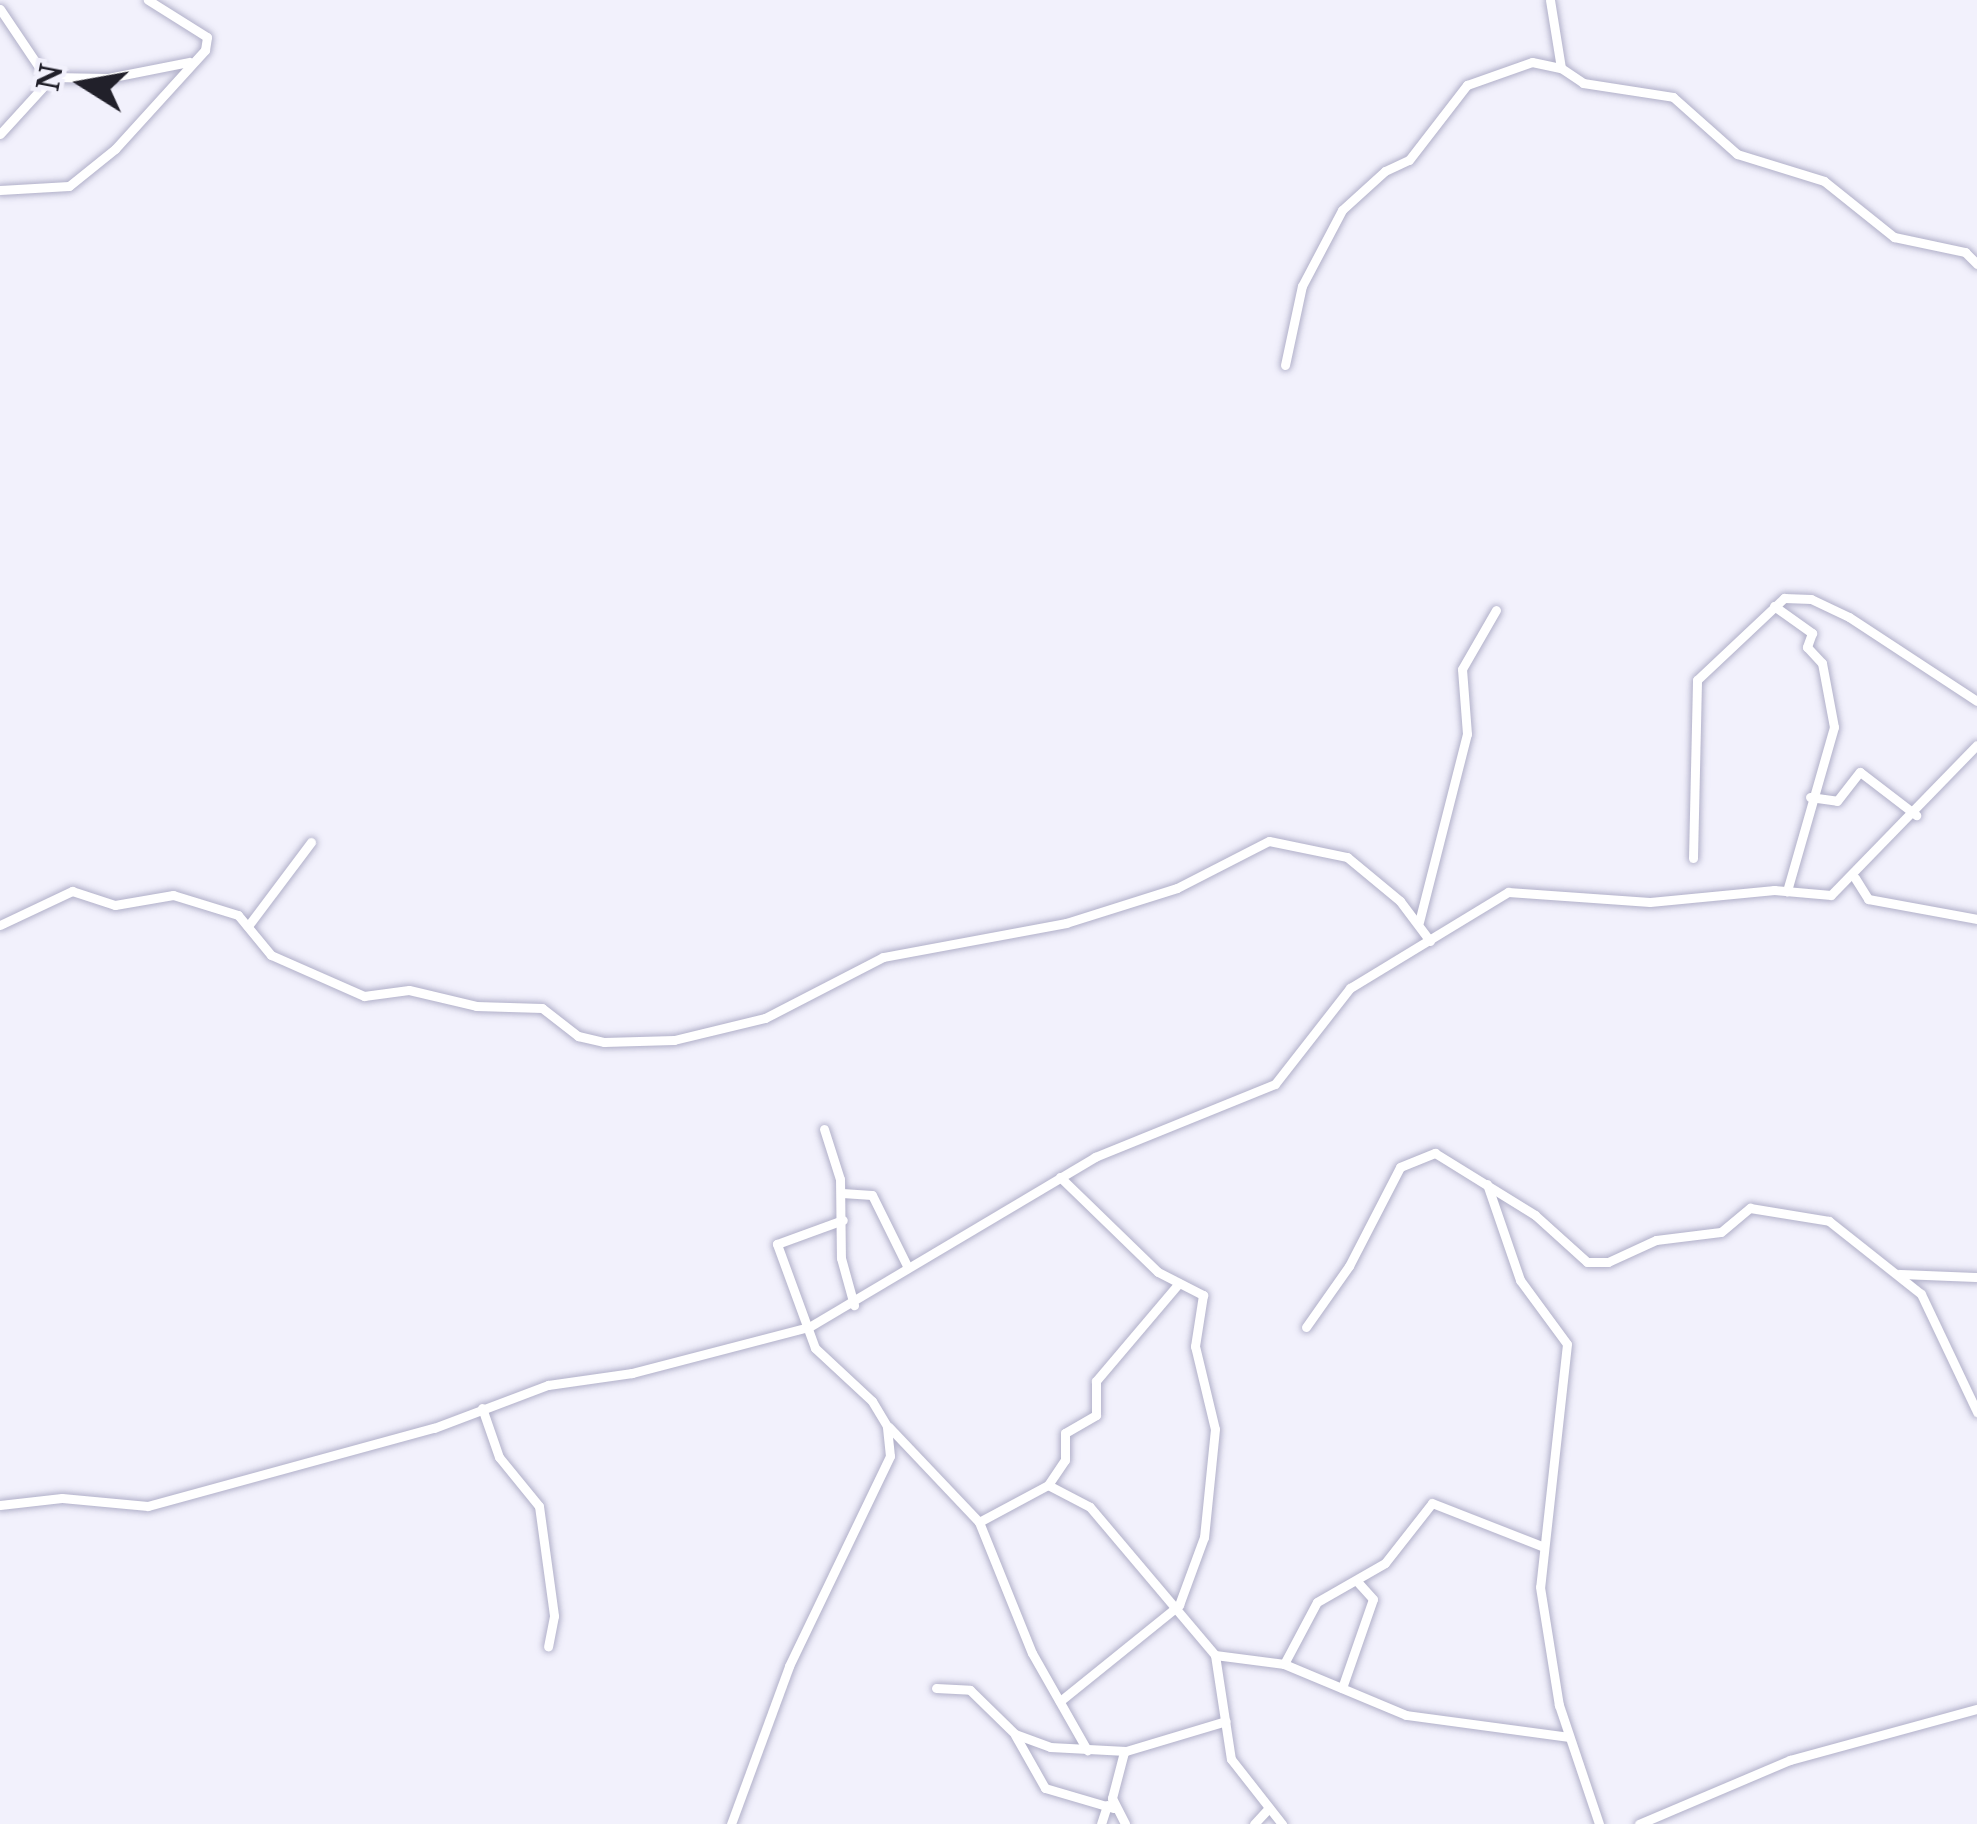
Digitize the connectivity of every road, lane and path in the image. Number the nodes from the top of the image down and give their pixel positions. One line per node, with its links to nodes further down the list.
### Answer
1 (148, 0): 4 (street)
2 (1550, 0): 5 (street)
3 (0, 9): 6 (street)
4 (190, 62): 6 (street); 8 (street)
5 (1561, 68): 9 (street); 10 (street)
6 (47, 79): 7 (street)
7 (0, 134)
8 (0, 190)
9 (1977, 264)
10 (1285, 364)
11 (1774, 607): 13 (street); 15 (street); 18 (street)
12 (1496, 610): 22 (street)
13 (1977, 701)
14 (1977, 745): 16 (street)
15 (1810, 797): 16 (street); 20 (street)
16 (1916, 815): 19 (street)
17 (311, 842): 24 (street)
18 (1693, 858)
19 (1855, 878): 20 (street); 21 (street)
20 (1787, 891): 25 (street)
21 (1977, 919)
22 (1419, 922): 24 (street); 25 (street)
23 (0, 925): 24 (street)
24 (248, 926)
25 (1430, 941): 27 (street)
26 (824, 1130): 29 (street)
27 (1060, 1177): 31 (street); 34 (street)
28 (1486, 1182): 32 (street); 37 (street); 44 (street)
29 (842, 1193): 30 (street); 31 (street)
30 (843, 1220): 35 (street); 36 (street)
31 (908, 1268): 35 (street)
32 (1899, 1274): 33 (street); 39 (street)
33 (1977, 1277)
34 (1179, 1282): 41 (street); 46 (street)
35 (854, 1305): 36 (street)
36 (809, 1328): 38 (street); 40 (street)
37 (1306, 1328)
38 (482, 1408): 42 (street); 47 (street)
39 (1977, 1412)
40 (887, 1426): 43 (street); 61 (street)
41 (1048, 1485): 43 (street); 46 (street)
42 (0, 1505)
43 (979, 1522): 52 (street)
44 (1542, 1546): 45 (street); 56 (street)
45 (1356, 1580): 49 (street); 51 (street)
46 (1174, 1612): 48 (street); 52 (street)
47 (548, 1646)
48 (1215, 1655): 49 (street); 54 (street)
49 (1284, 1664): 51 (street)
50 (936, 1688): 55 (street)
51 (1342, 1688): 56 (street)
52 (1060, 1701): 57 (street)
53 (1977, 1709): 67 (street)
54 (1226, 1721): 58 (street); 60 (street)
55 (1015, 1734): 57 (street); 59 (street)
56 (1569, 1737): 66 (street)
57 (1087, 1750): 58 (street)
58 (1126, 1751): 59 (street)
59 (1110, 1807): 62 (street); 63 (street)
60 (1269, 1808): 64 (street); 65 (street)
61 (731, 1824)
62 (1101, 1824)
63 (1125, 1824)
64 (1254, 1824)
65 (1282, 1824)
66 (1599, 1824)
67 (1640, 1824)

